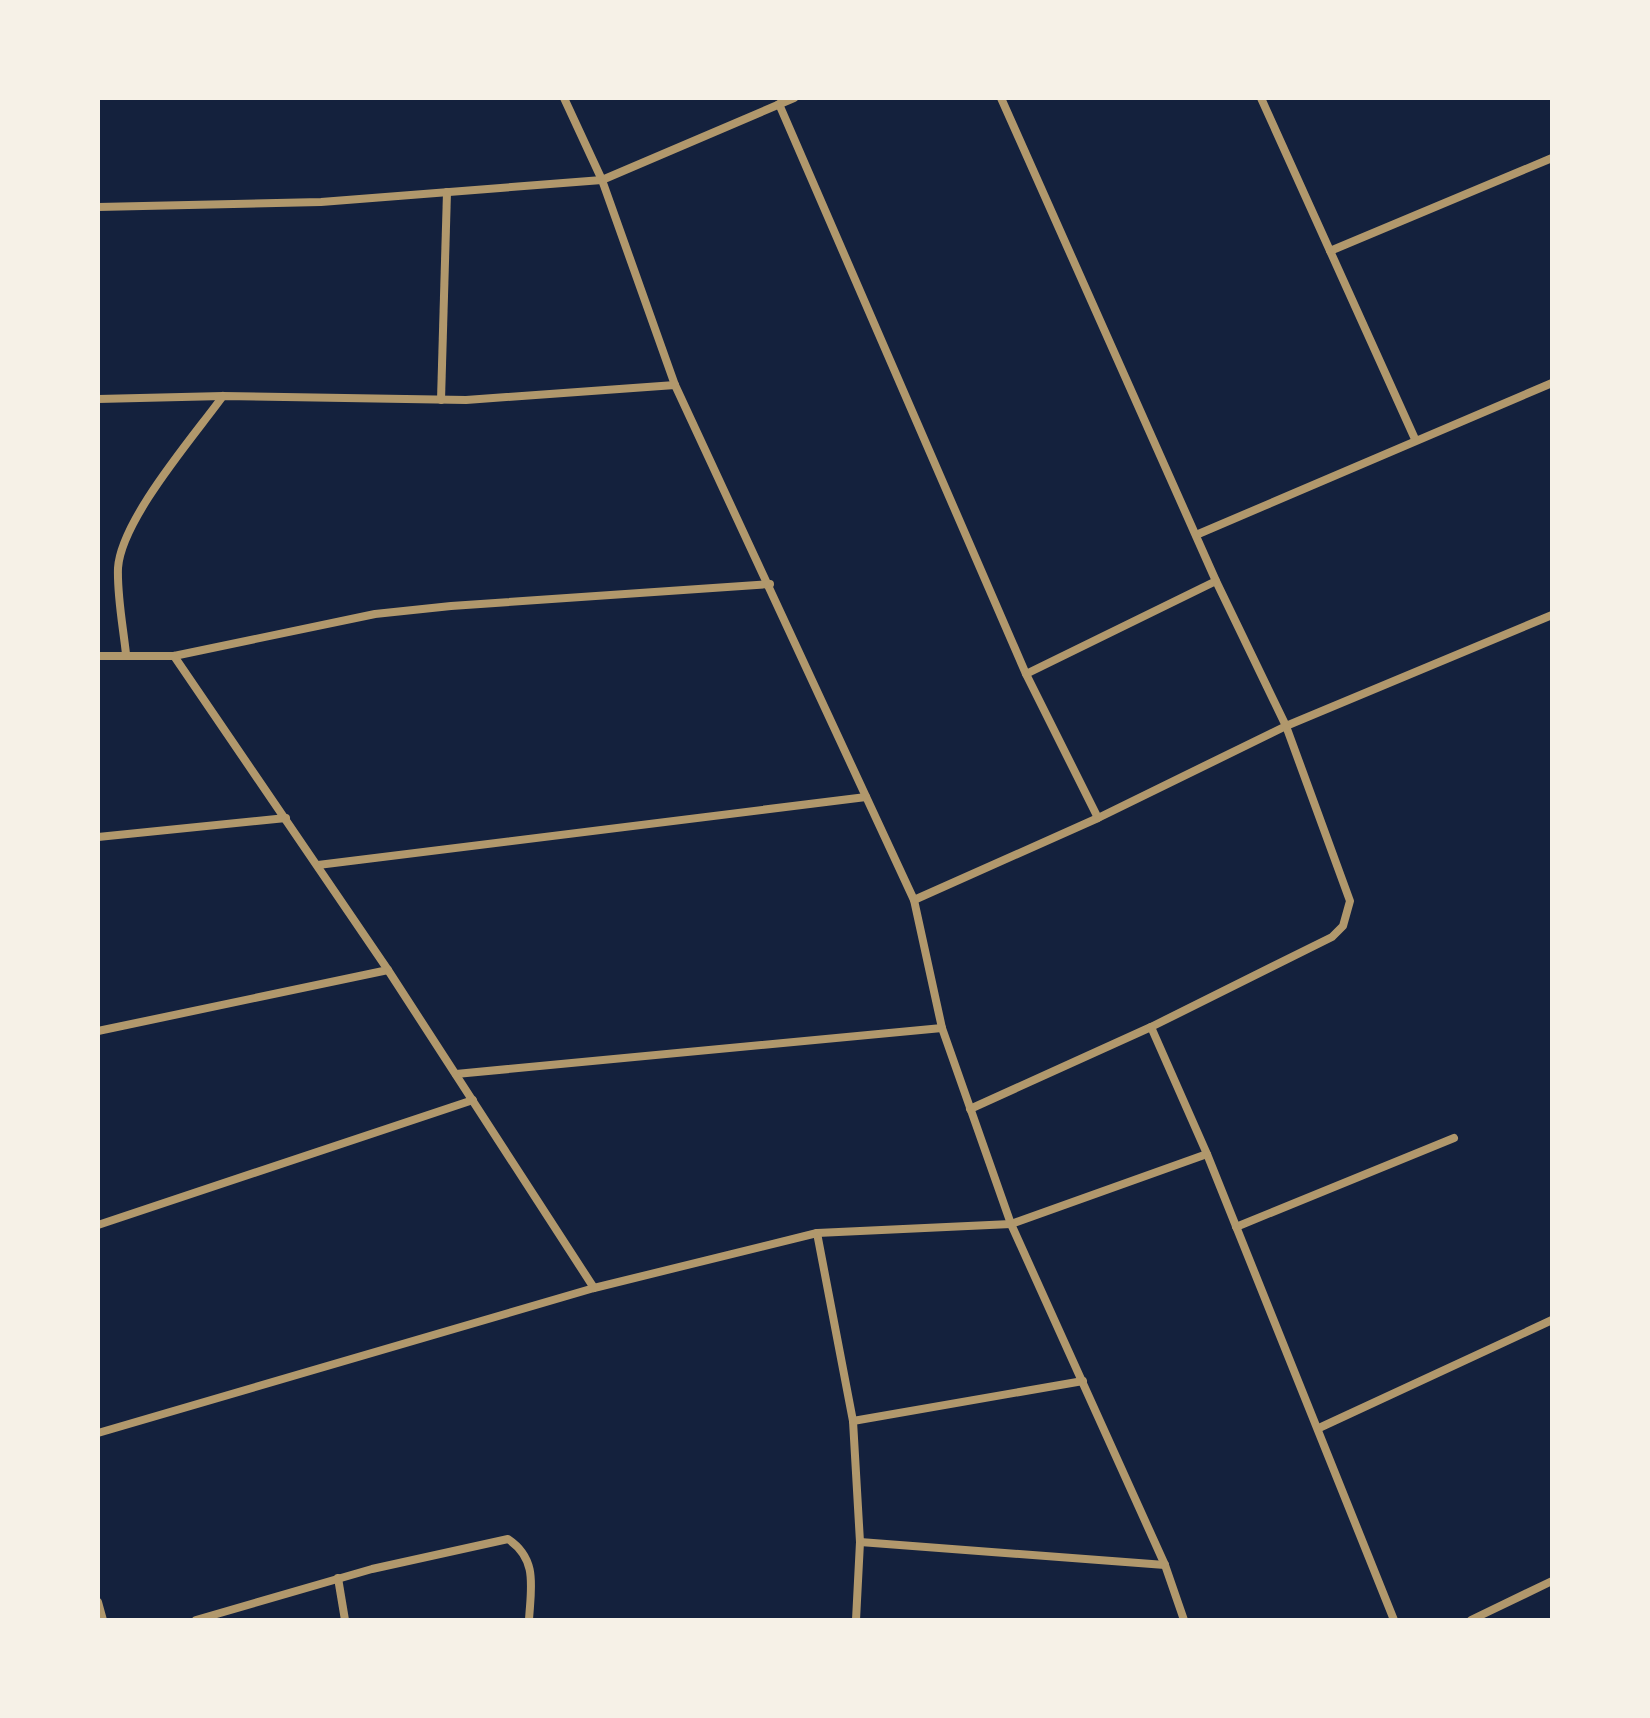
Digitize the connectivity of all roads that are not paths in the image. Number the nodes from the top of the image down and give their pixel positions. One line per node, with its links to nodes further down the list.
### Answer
1 (564, 98): 7 (street)
2 (794, 98): 5 (street)
3 (1001, 98): 17 (street)
4 (1261, 98): 10 (street)
5 (779, 104): 7 (street); 24 (street)
6 (1552, 158): 10 (street)
7 (602, 180): 8 (street); 12 (street)
8 (447, 192): 9 (street); 15 (street)
9 (98, 207)
10 (1330, 251): 16 (street)
11 (1552, 383): 16 (street)
12 (675, 385): 15 (street); 19 (street)
13 (223, 396): 14 (street); 15 (street); 21 (street)
14 (98, 399)
15 (441, 400)
16 (1415, 439): 17 (street)
17 (1196, 535): 18 (street)
18 (1216, 581): 24 (street); 25 (street)
19 (770, 584): 23 (street); 26 (street)
20 (1552, 615): 25 (street)
21 (126, 654): 22 (street); 23 (street)
22 (98, 656)
23 (174, 656): 27 (street)
24 (1026, 674): 28 (street)
25 (1286, 726): 28 (street); 33 (street)
26 (866, 797): 30 (street); 31 (street)
27 (286, 818): 29 (street); 30 (street)
28 (1098, 818): 31 (street)
29 (98, 837)
30 (318, 865): 32 (street)
31 (914, 900): 34 (street)
32 (388, 970): 35 (street); 36 (street)
33 (1151, 1027): 38 (street); 40 (street)
34 (942, 1028): 36 (street); 38 (street)
35 (98, 1031)
36 (456, 1074): 37 (street)
37 (473, 1100): 42 (street); 45 (street)
38 (970, 1109): 41 (street)
39 (1454, 1138): 43 (street)
40 (1207, 1154): 41 (street); 43 (street)
41 (1011, 1224): 44 (street); 47 (street)
42 (98, 1225)
43 (1236, 1227): 49 (street)
44 (817, 1233): 45 (street); 48 (street)
45 (594, 1288): 50 (street)
46 (1552, 1320): 49 (street)
47 (1083, 1381): 48 (street); 52 (street)
48 (853, 1421): 51 (street)
49 (1319, 1428): 62 (street)
50 (98, 1433)
51 (860, 1542): 52 (street); 60 (street)
52 (1165, 1565): 61 (street)
53 (338, 1578): 57 (street); 58 (street); 59 (street)
54 (1552, 1581): 63 (street)
55 (98, 1602): 56 (street)
56 (103, 1620)
57 (196, 1620)
58 (345, 1620)
59 (529, 1620)
60 (856, 1620)
61 (1184, 1620)
62 (1394, 1620)
63 (1471, 1620)

